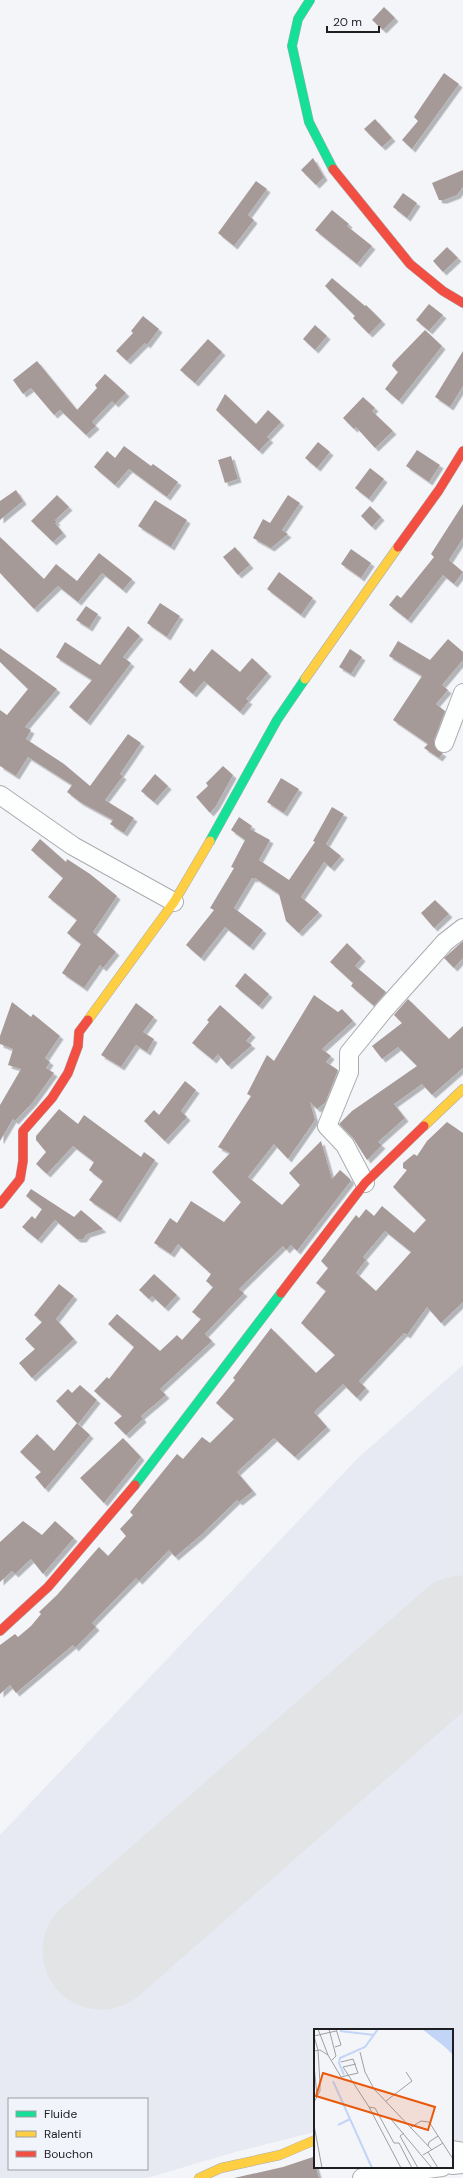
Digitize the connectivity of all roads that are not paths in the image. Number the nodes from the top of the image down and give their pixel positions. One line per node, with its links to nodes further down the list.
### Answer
1 (310, 0): 2 (street)
2 (463, 303)
3 (463, 451): 7 (street)
4 (463, 693): 5 (street)
5 (444, 742)
6 (0, 795): 7 (street)
7 (174, 902): 11 (street)
8 (463, 928): 10 (street)
9 (463, 1089): 10 (street)
10 (365, 1183): 12 (street)
11 (0, 1204)
12 (0, 1631)
13 (314, 2140): 19 (street)
14 (453, 2150): 15 (street)
15 (463, 2152)
16 (463, 2164): 17 (street)
17 (453, 2165)
18 (435, 2168): 20 (street)
19 (199, 2178)
20 (362, 2178)

